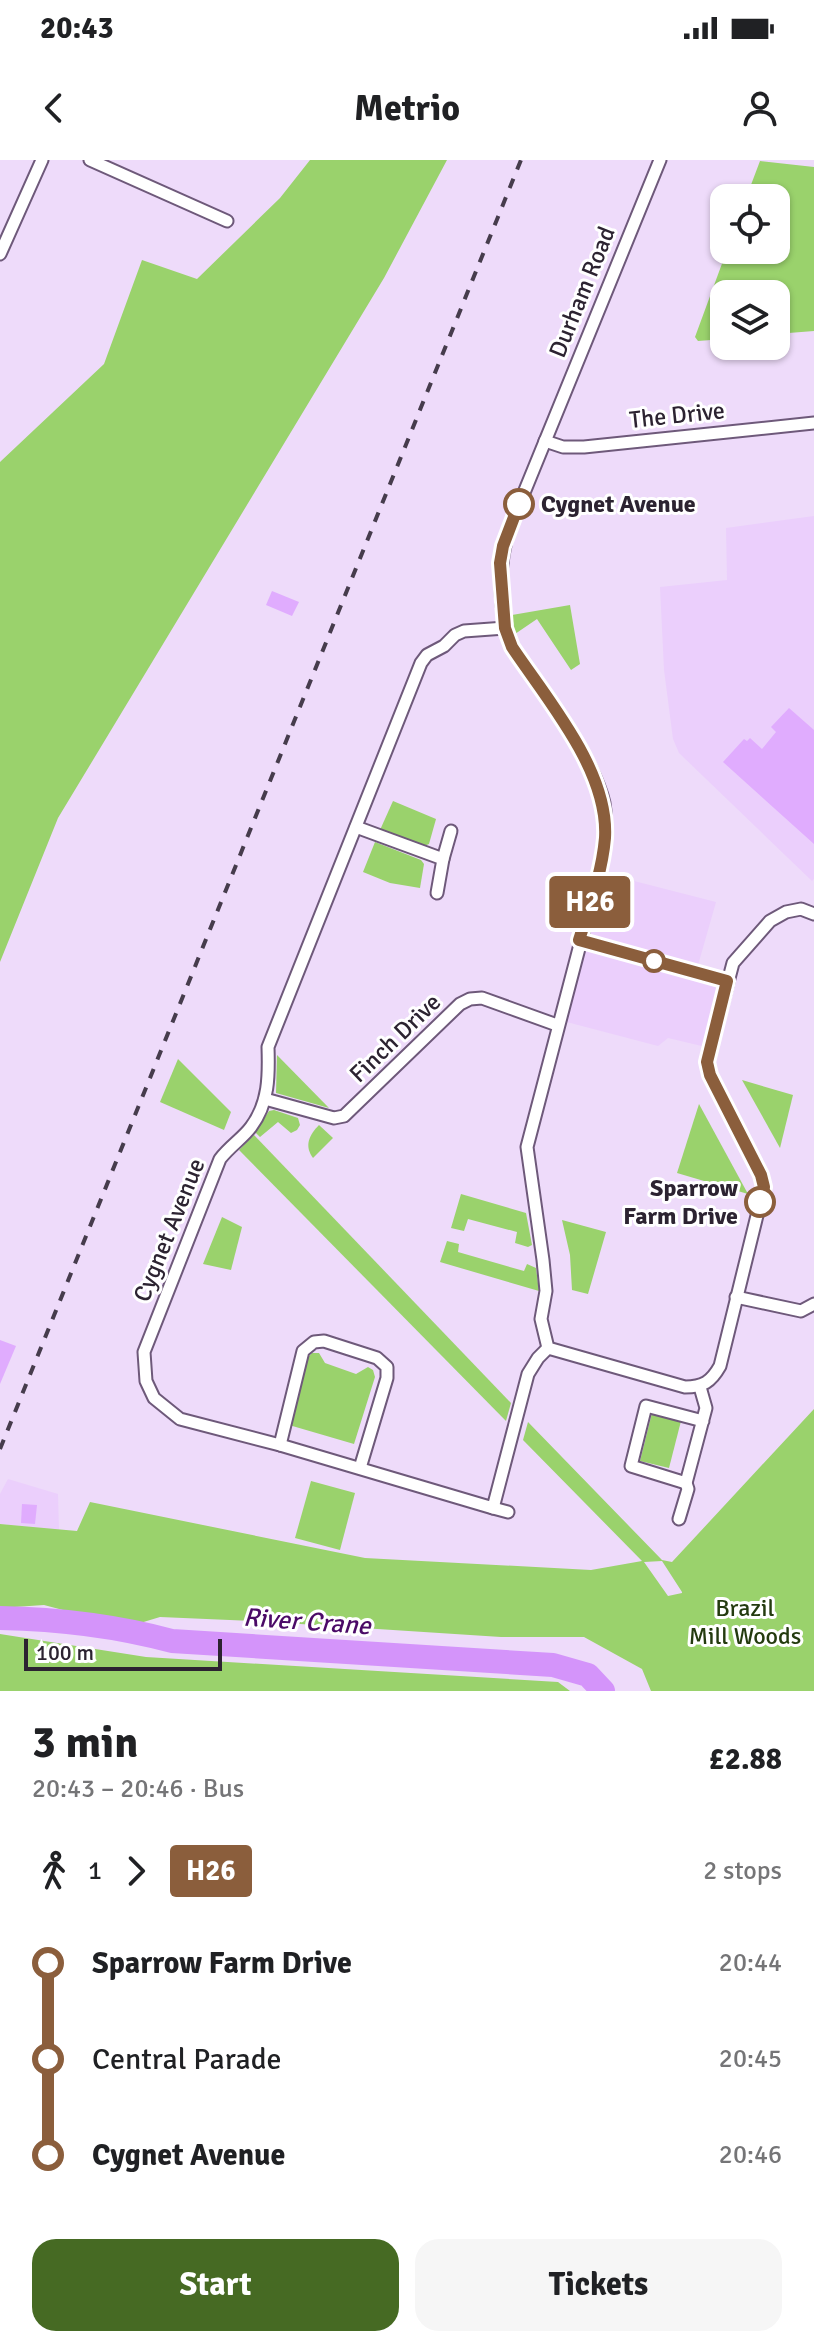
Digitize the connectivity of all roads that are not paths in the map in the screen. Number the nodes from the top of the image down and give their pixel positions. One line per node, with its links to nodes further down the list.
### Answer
1 (42, 160): 5 (street)
2 (90, 160): 4 (street)
3 (660, 160): 7 (street, Durham Road)
4 (227, 221)
5 (0, 254)
6 (814, 423): 7 (street, The Drive)
7 (545, 441): 8 (street)
8 (505, 628): 9 (street, Cygnet Avenue); 14 (street)
9 (356, 827): 11 (street); 17 (street, Cygnet Avenue)
10 (451, 831): 11 (street)
11 (443, 859): 12 (street)
12 (437, 893)
13 (814, 914): 15 (street)
14 (579, 940): 15 (street); 16 (street)
15 (727, 981): 18 (street)
16 (557, 1025): 17 (street, Finch Drive); 20 (street)
17 (265, 1099): 23 (street, Cygnet Avenue)
18 (736, 1297): 19 (street); 21 (street)
19 (814, 1304)
20 (548, 1348): 21 (street); 26 (street)
21 (700, 1387): 22 (street)
22 (703, 1421): 25 (street); 25 (street)
23 (280, 1445): 24 (street, Cygnet Avenue); 24 (street)
24 (360, 1468): 26 (street, Cygnet Avenue)
25 (686, 1483): 28 (street)
26 (493, 1508): 27 (street, Cygnet Avenue)
27 (508, 1512)
28 (679, 1519)

